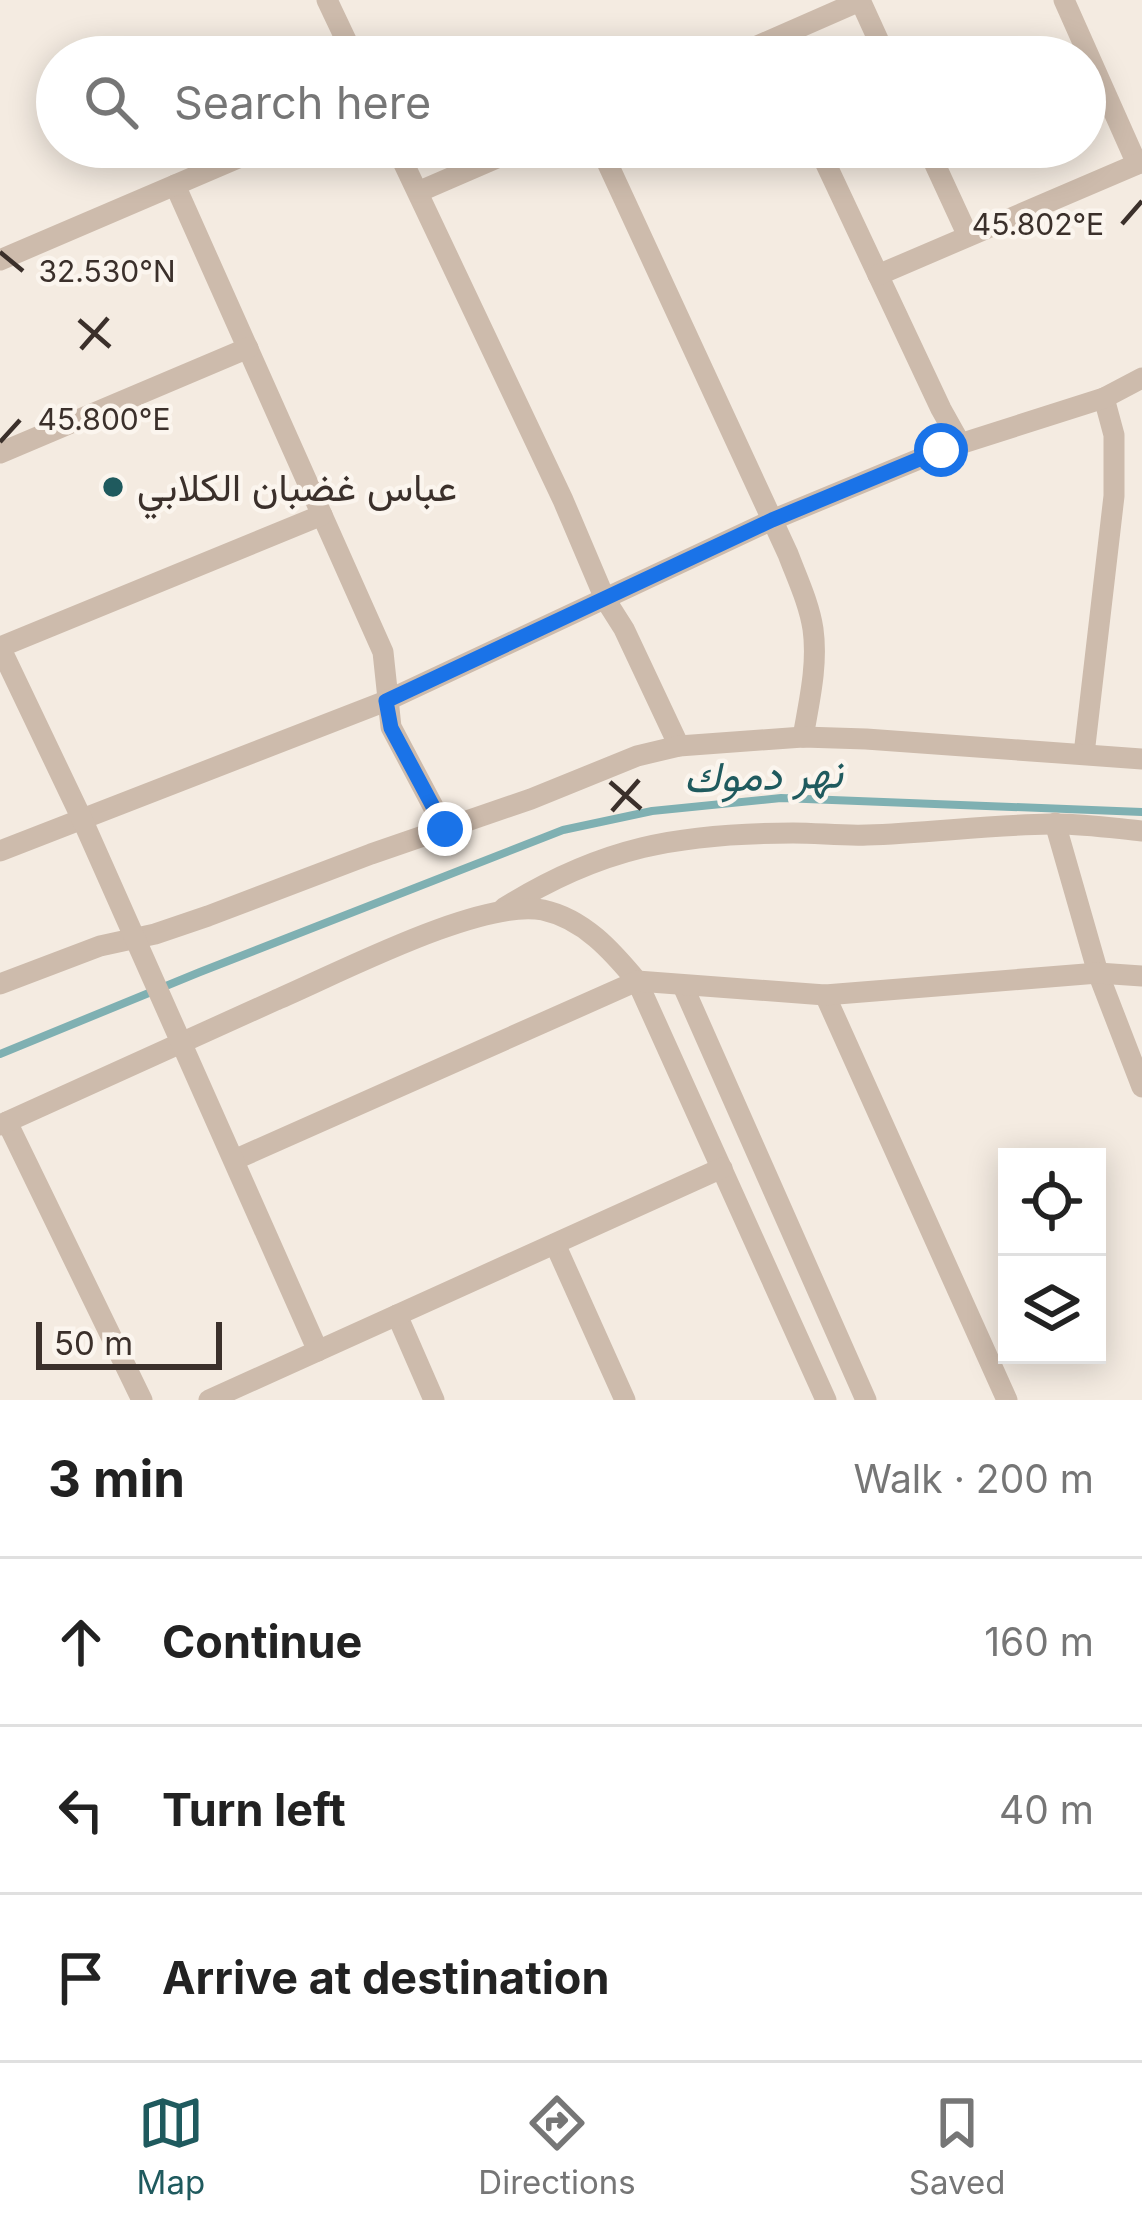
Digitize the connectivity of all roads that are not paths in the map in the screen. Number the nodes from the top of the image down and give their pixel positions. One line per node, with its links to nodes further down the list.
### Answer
1 (327, 0): 4 (street)
2 (860, 0): 5 (street); 6 (street)
3 (1064, 0): 7 (street)
4 (344, 36)
5 (795, 36)
6 (876, 36)
7 (1081, 36)
8 (1106, 90): 9 (street)
9 (1140, 163): 18 (street)
10 (215, 168): 16 (street)
11 (407, 168): 17 (street)
12 (473, 168): 17 (street)
13 (610, 168): 27 (street)
14 (828, 168): 20 (street)
15 (937, 168): 18 (street)
16 (175, 185): 19 (street); 21 (street)
17 (418, 192): 28 (street)
18 (968, 236): 20 (street)
19 (0, 260)
20 (878, 275): 24 (street)
21 (248, 348): 25 (street); 26 (street)
22 (1142, 378): 23 (street)
23 (1104, 398): 24 (street); 32 (street)
24 (960, 443): 27 (street)
25 (0, 453)
26 (322, 514): 29 (street); 34 (street)
27 (772, 520): 28 (street); 30 (street)
28 (604, 599): 29 (street); 31 (street)
29 (386, 701): 34 (street); 36 (street)
30 (803, 737): 31 (street); 32 (street)
31 (679, 746): 36 (street)
32 (1084, 754): 33 (street)
33 (1142, 759)
34 (82, 819): 38 (street); 40 (street)
35 (1055, 824): 37 (street); 39 (street); 41 (street)
36 (445, 829): 40 (street)
37 (1142, 831)
38 (0, 851)
39 (497, 912): 43 (street); 47 (street)
40 (134, 938): 44 (street); 47 (street)
41 (1098, 973): 42 (street); 46 (street); 48 (street)
42 (1142, 976)
43 (637, 981): 45 (street); 50 (street); 51 (street)
44 (0, 984)
45 (683, 986): 46 (street); 60 (street)
46 (825, 995): 61 (street)
47 (182, 1042): 49 (street); 50 (street)
48 (1142, 1087)
49 (4, 1123): 55 (street)
50 (234, 1160): 54 (street)
51 (722, 1168): 52 (street); 59 (street)
52 (555, 1244): 53 (street); 58 (street)
53 (398, 1315): 54 (street); 57 (street)
54 (318, 1351): 56 (street)
55 (142, 1400)
56 (209, 1400)
57 (434, 1400)
58 (625, 1400)
59 (826, 1400)
60 (866, 1400)
61 (1007, 1400)

